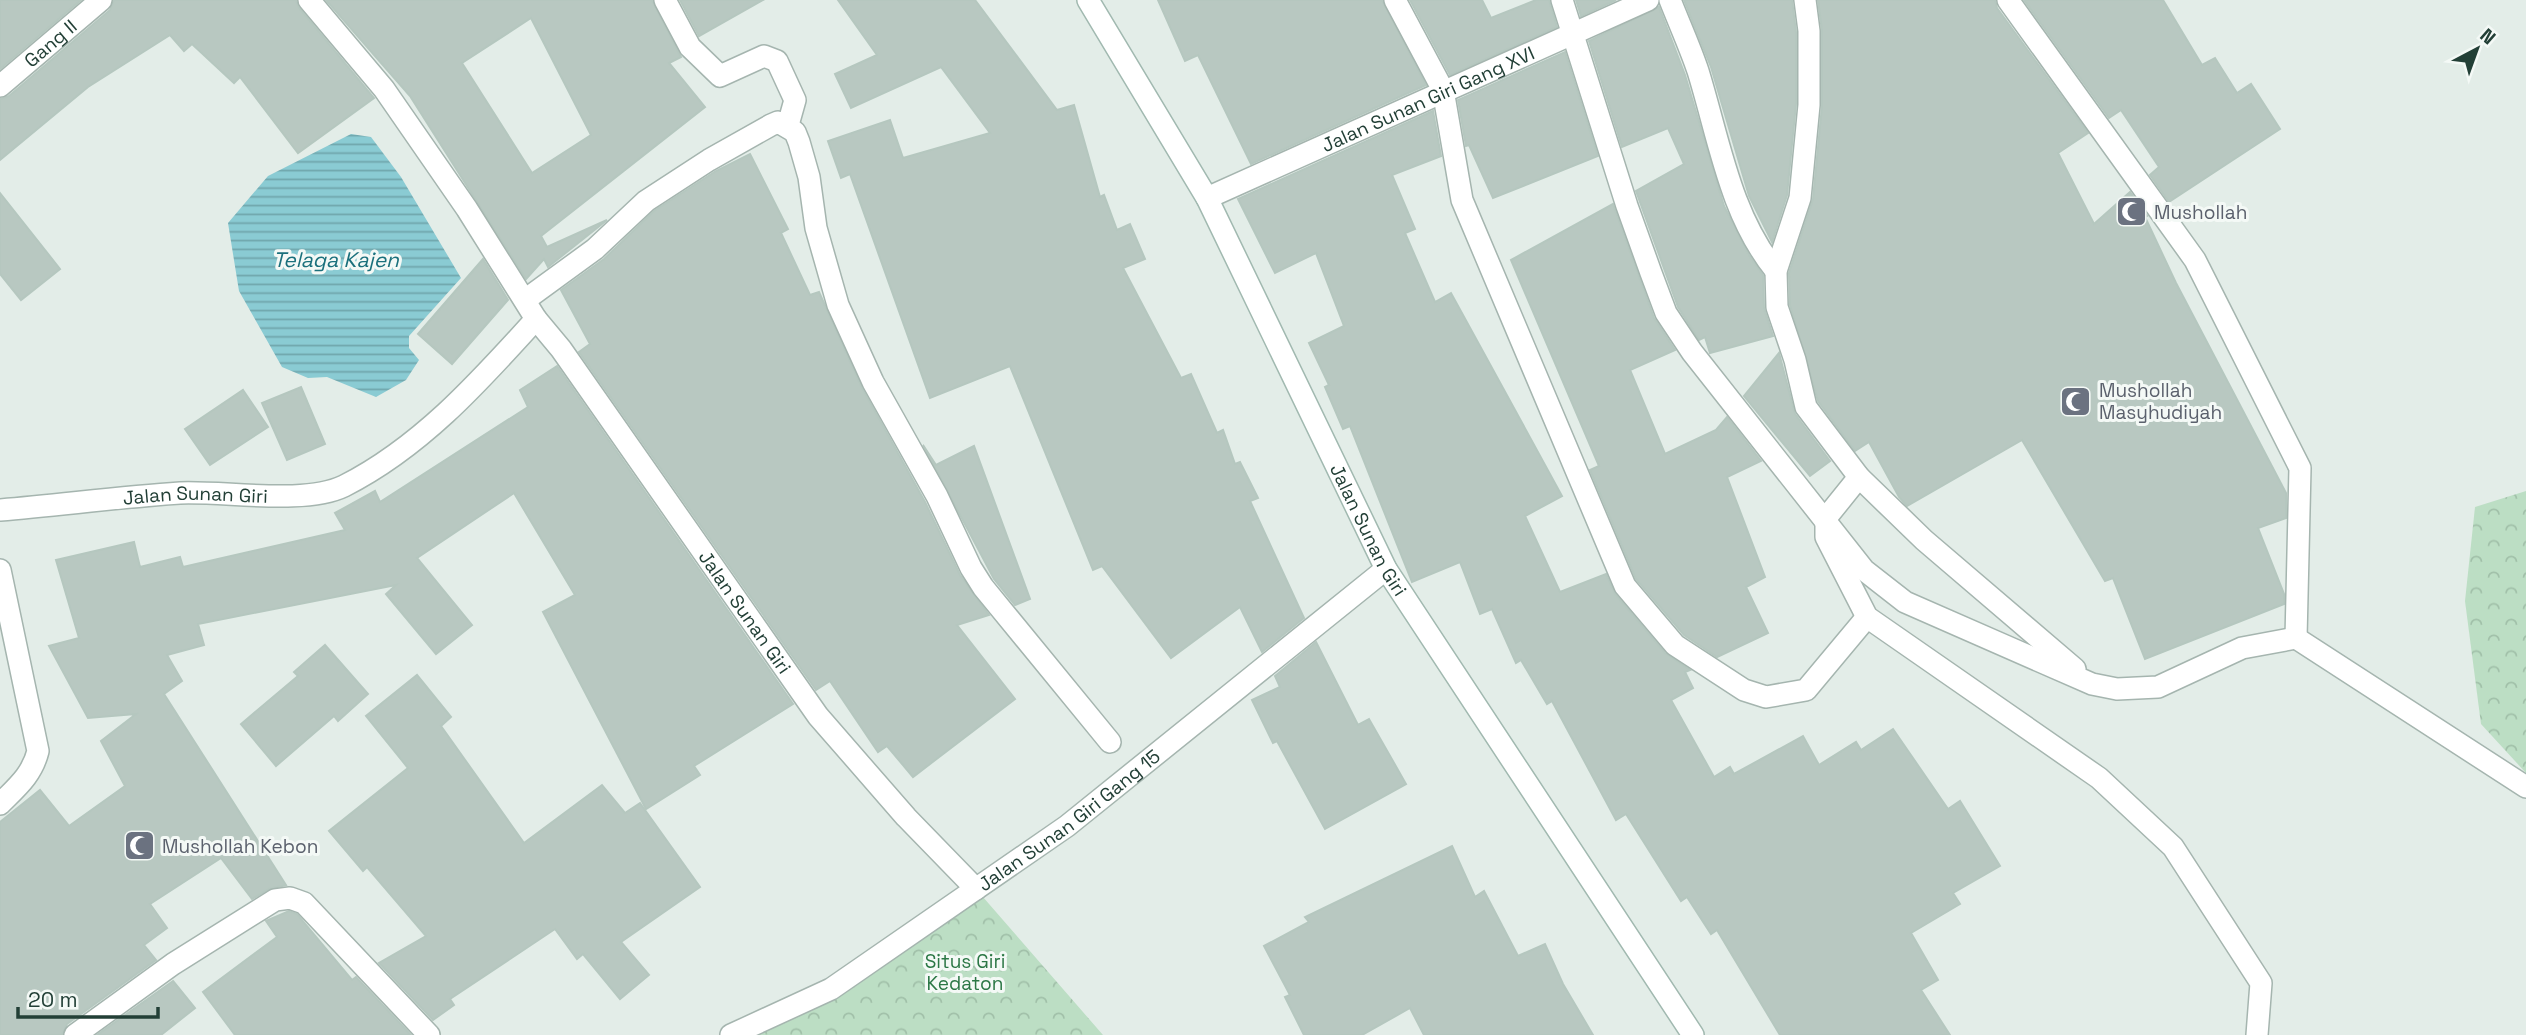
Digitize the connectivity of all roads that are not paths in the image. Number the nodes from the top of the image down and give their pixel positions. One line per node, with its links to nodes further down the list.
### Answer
1 (101, 0): 12 (street, Gang II)
2 (309, 0): 17 (street, Jalan Sunan Giri)
3 (665, 0): 14 (street)
4 (1088, 0): 15 (street, Jalan Sunan Giri)
5 (1395, 0): 13 (street)
6 (1562, 0): 11 (street)
7 (1648, 0): 11 (street, Jalan Sunan Giri Gang XVI)
8 (1670, 0): 16 (street)
9 (1805, 0): 16 (street)
10 (2008, 0): 25 (street)
11 (1573, 36): 13 (street, Jalan Sunan Giri Gang XVI); 21 (street)
12 (0, 86)
13 (1443, 90): 15 (street, Jalan Sunan Giri Gang XVI); 24 (street)
14 (788, 125): 17 (street); 27 (street)
15 (1206, 198): 22 (street, Jalan Sunan Giri)
16 (1776, 271): 19 (street)
17 (525, 300): 18 (street, Jalan Sunan Giri)
18 (537, 320): 20 (street, Jalan Sunan Giri); 30 (street, Jalan Sunan Giri)
19 (1859, 478): 21 (street); 26 (street)
20 (0, 510)
21 (1826, 518): 24 (street); 26 (street)
22 (1386, 569): 30 (street, Jalan Sunan Giri Gang 15); 34 (street, Jalan Sunan Giri)
23 (0, 570): 29 (street)
24 (1867, 617): 35 (street)
25 (2296, 638): 26 (street); 28 (street)
26 (2092, 684)
27 (1110, 742)
28 (2526, 787)
29 (0, 804)
30 (975, 889): 33 (street, Jalan Sunan Giri Gang 15)
31 (75, 1035): 32 (street)
32 (429, 1035)
33 (731, 1035)
34 (1693, 1035)
35 (2257, 1035)

